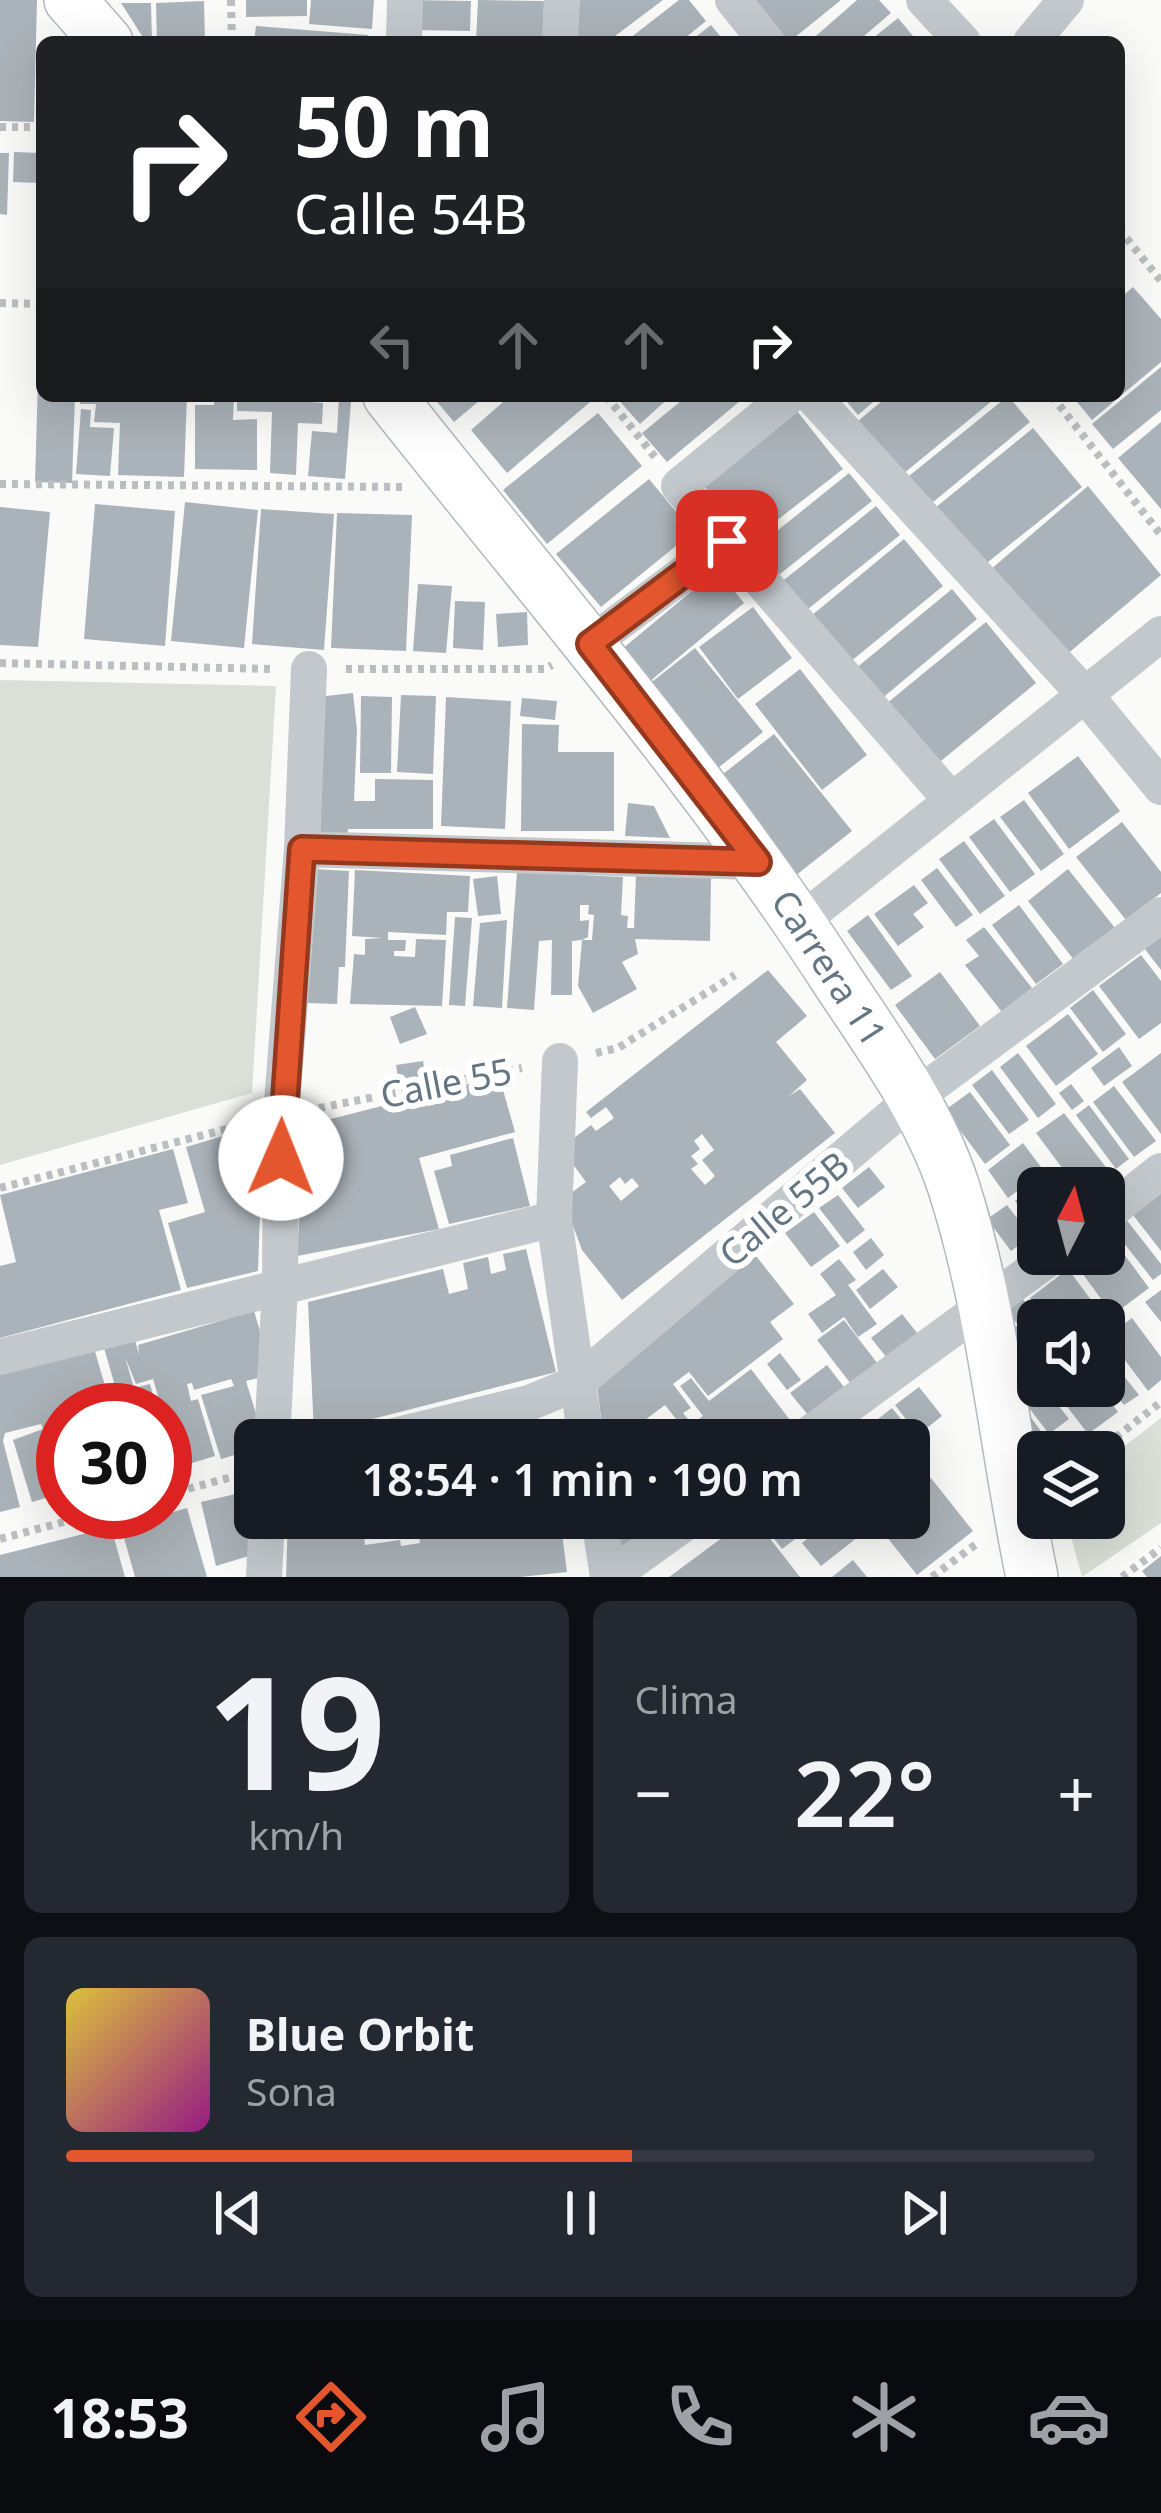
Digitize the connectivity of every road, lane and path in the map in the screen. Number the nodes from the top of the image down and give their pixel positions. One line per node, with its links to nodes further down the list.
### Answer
1 (70, 0): 8 (street)
2 (231, 0): 9 (path)
3 (405, 0): 10 (street)
4 (562, 0): 11 (street)
5 (733, 0): 12 (street)
6 (924, 0): 13 (street)
7 (1066, 0): 14 (street)
8 (102, 36)
9 (232, 36)
10 (404, 36)
11 (560, 36)
12 (762, 36)
13 (957, 36)
14 (1036, 36)
15 (0, 127): 16 (path)
16 (36, 127)
17 (1125, 236): 18 (path)
18 (1161, 281)
19 (0, 303): 20 (path)
20 (36, 304)
21 (394, 402): 28 (street, Carrera 11)
22 (611, 402): 27 (path)
23 (782, 402): 27 (street)
24 (817, 402): 34 (street)
25 (1057, 402): 29 (path)
26 (0, 484): 28 (path)
27 (679, 486): 30 (street)
28 (461, 487): 32 (street, Carrera 11)
29 (1161, 535)
30 (727, 541): 32 (street); 36 (street)
31 (1161, 634): 34 (street)
32 (590, 644): 38 (street, Carrera 11)
33 (309, 670): 37 (street)
34 (1086, 696): 35 (street); 36 (street)
35 (1161, 787)
36 (951, 800): 40 (street)
37 (302, 849): 38 (street); 44 (street)
38 (758, 862): 40 (street, Carrera 11)
39 (1161, 916): 43 (street, Calle 55B)
40 (800, 922): 43 (street, Carrera 11)
41 (735, 975): 42 (path, Calle 55)
42 (560, 1060): 44 (path, Calle 55); 48 (street)
43 (914, 1099): 51 (street, Carrera 11); 53 (street, Calle 55B)
44 (281, 1115): 46 (path, Calle 55); 50 (street)
45 (1161, 1171): 47 (street)
46 (0, 1188)
47 (1125, 1199)
48 (554, 1219): 50 (street); 53 (street)
49 (1028, 1275): 51 (street)
50 (280, 1287): 52 (street); 55 (street)
51 (983, 1310): 58 (street); 70 (street, Carrera 11)
52 (0, 1357)
53 (577, 1384): 56 (street, Calle 55B); 57 (street)
54 (1161, 1402): 59 (path)
55 (273, 1419)
56 (464, 1419)
57 (583, 1419)
58 (831, 1419)
59 (1124, 1431)
60 (234, 1476): 61 (path)
61 (192, 1488)
62 (36, 1529): 63 (path)
63 (0, 1539)
64 (267, 1539): 68 (street)
65 (603, 1539): 69 (street)
66 (662, 1539): 69 (street)
67 (1161, 1548): 71 (path)
68 (264, 1577)
69 (609, 1577)
70 (1032, 1577)
71 (1122, 1577)

